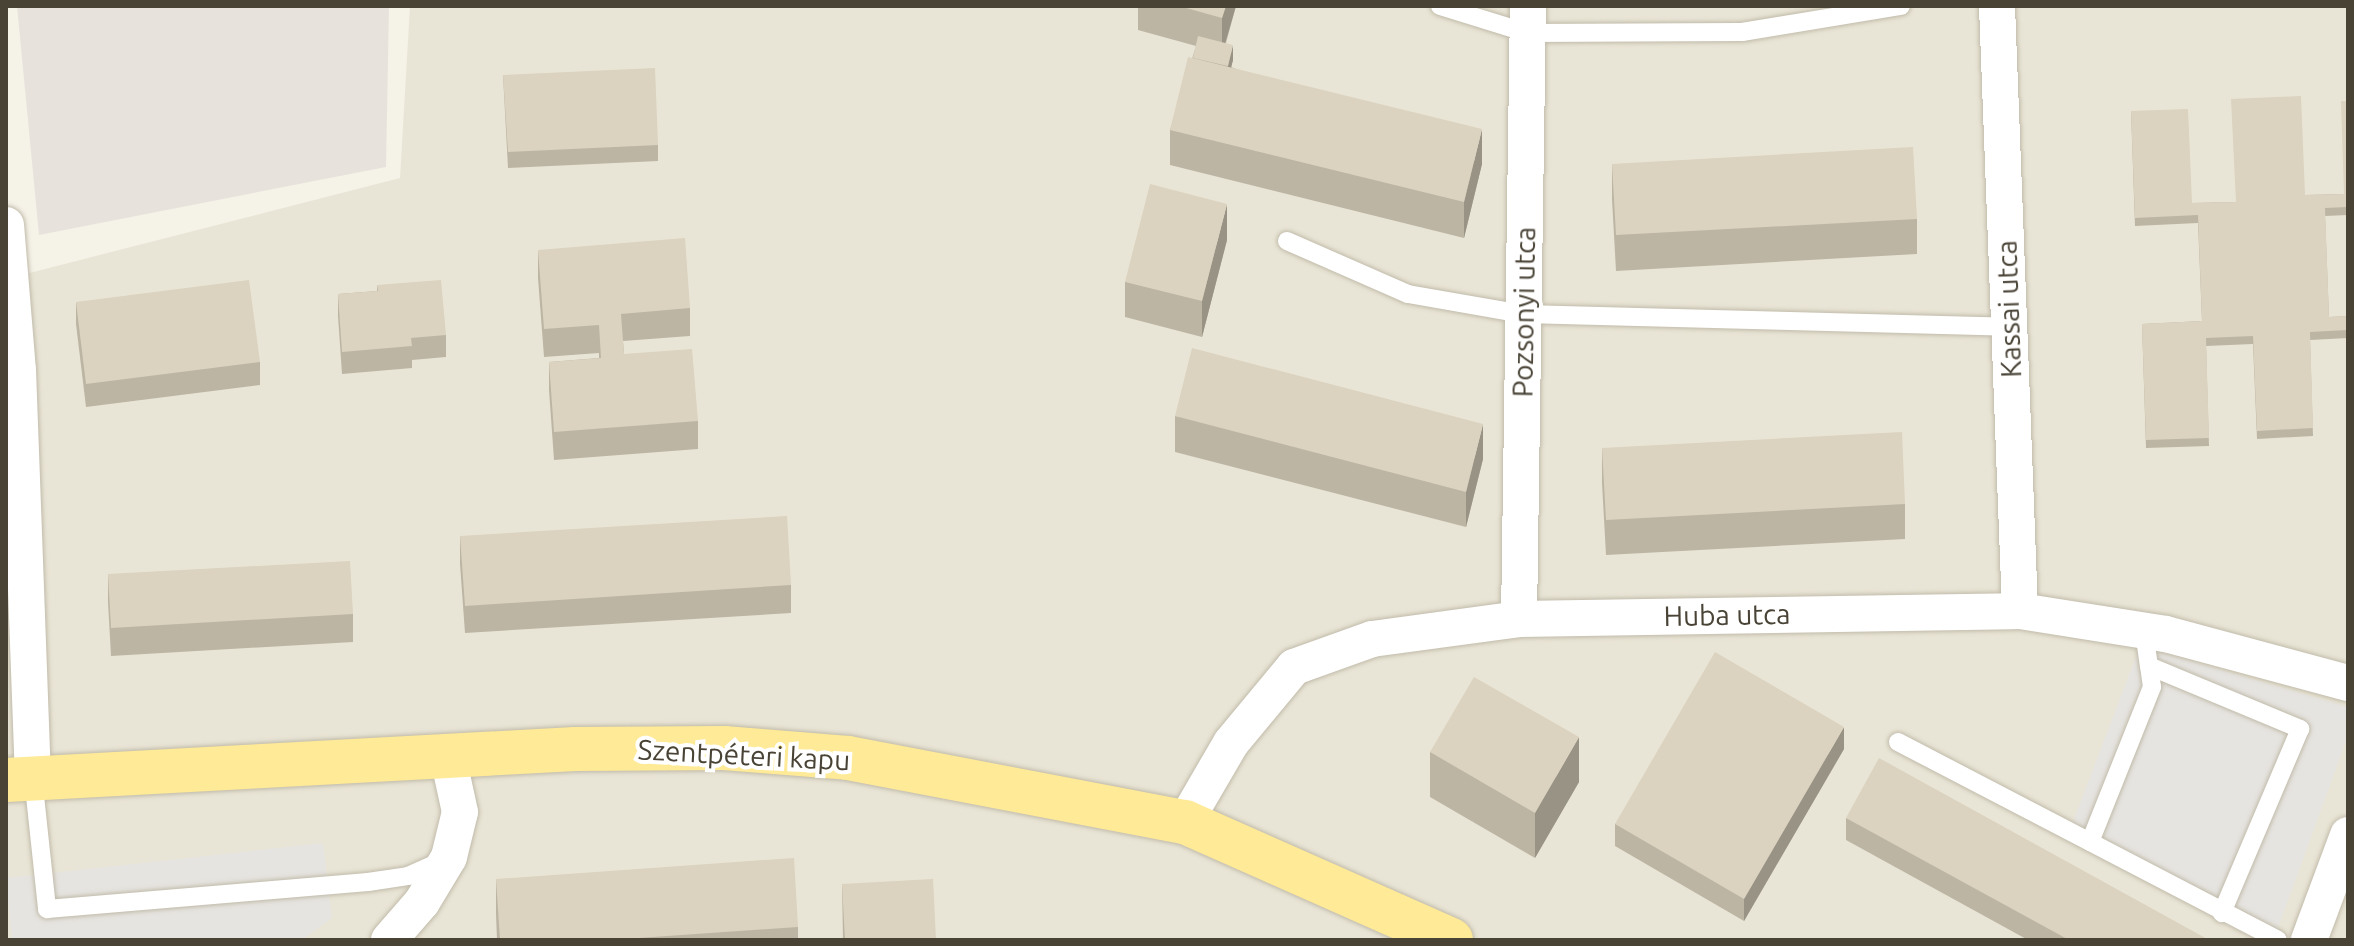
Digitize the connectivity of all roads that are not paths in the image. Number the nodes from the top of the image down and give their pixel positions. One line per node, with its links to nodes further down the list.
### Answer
1 (1440, 6): 4 (lane)
2 (1901, 6): 4 (lane)
3 (1997, 6): 9 (street, Kassai utca)
4 (1528, 20): 8 (street, Pozsonyi utca)
5 (6, 225): 7 (street)
6 (1287, 241): 8 (lane)
7 (8, 271): 16 (street)
8 (1523, 314): 9 (lane); 11 (street, Pozsonyi utca)
9 (2009, 327): 10 (street, Kassai utca)
10 (2020, 611): 11 (street, Huba utca); 12 (street, Huba utca)
11 (1519, 619): 17 (street, Huba utca)
12 (2147, 648): 13 (street, Huba utca); 19 (lane); 21 (lane)
13 (2348, 683)
14 (1898, 742): 19 (lane)
15 (448, 757): 16 (main road, Szentpéteri kapu); 17 (main road, Szentpéteri kapu); 20 (street)
16 (20, 779): 20 (lane)
17 (1185, 822): 23 (main road, Szentpéteri kapu)
18 (2348, 835): 25 (street)
19 (2090, 842): 21 (lane)
20 (449, 857): 22 (street)
21 (2222, 913): 24 (lane)
22 (389, 940)
23 (1451, 940)
24 (2278, 940)
25 (2309, 940)

